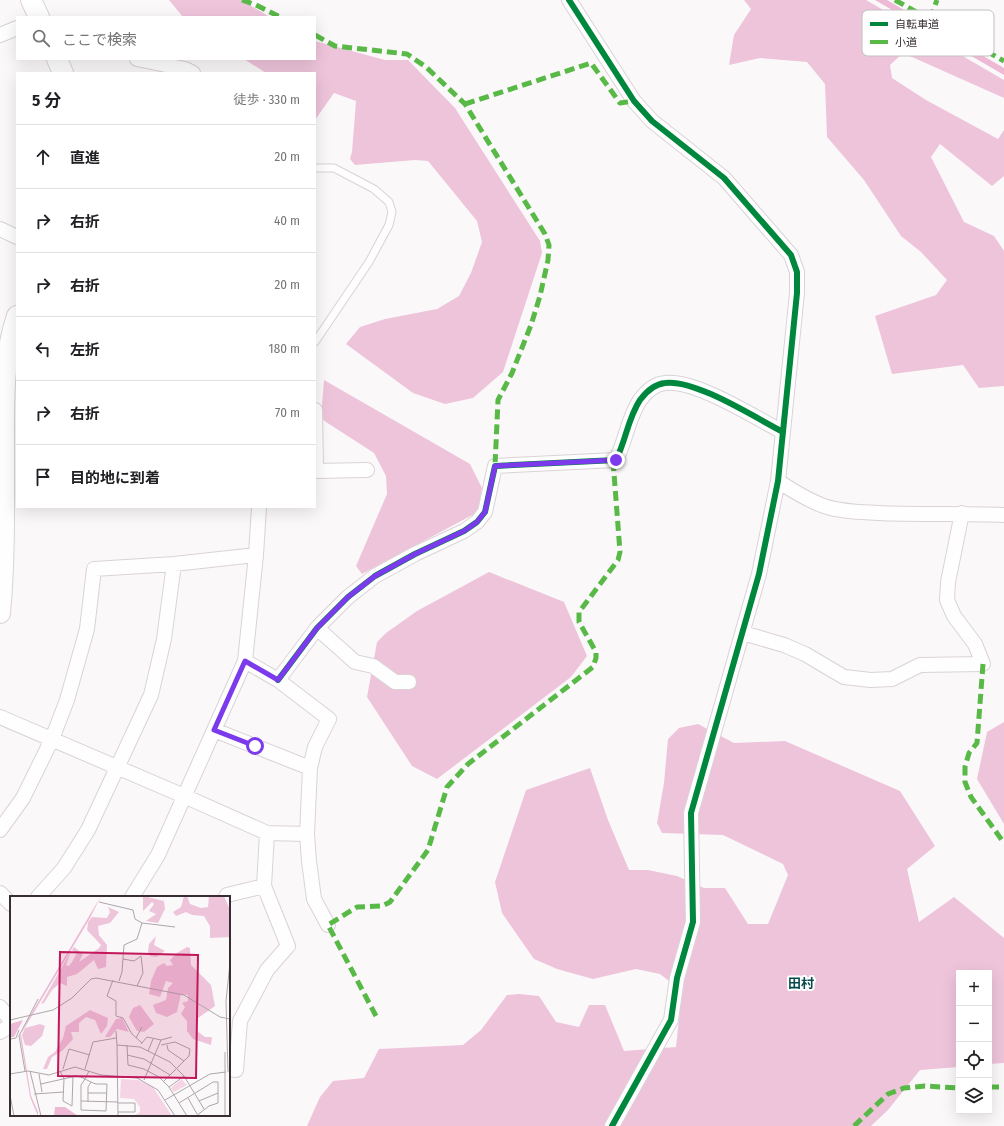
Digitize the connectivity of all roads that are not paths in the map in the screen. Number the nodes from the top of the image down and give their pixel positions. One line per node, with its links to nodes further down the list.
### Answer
1 (32, 0): 3 (street)
2 (569, 0): 15 (street)
3 (39, 16)
4 (16, 28): 5 (street)
5 (0, 35)
6 (57, 60): 8 (street)
7 (142, 60): 9 (street)
8 (62, 72)
9 (191, 72)
10 (316, 168): 14 (lane)
11 (0, 229): 12 (street)
12 (16, 237)
13 (16, 320): 19 (street)
14 (316, 341)
15 (783, 432): 18 (street); 26 (street)
16 (367, 470): 17 (street)
17 (316, 471)
18 (778, 481): 21 (street); 27 (street)
19 (7, 490): 25 (street)
20 (259, 508): 23 (street)
21 (962, 513): 22 (street); 27 (street)
22 (1004, 515)
23 (256, 555): 24 (street); 28 (street)
24 (174, 564): 33 (street); 34 (street)
25 (0, 613)
26 (317, 628): 29 (street); 30 (street)
27 (743, 633): 52 (street)
28 (245, 661): 29 (street); 32 (street)
29 (278, 680): 35 (street)
30 (409, 682)
31 (0, 717): 33 (street)
32 (214, 730): 35 (street); 36 (street)
33 (52, 739): 34 (street); 37 (street)
34 (118, 768): 36 (street); 42 (street)
35 (310, 768): 39 (street)
36 (184, 796): 38 (street); 43 (street)
37 (0, 830)
38 (266, 833): 39 (street); 40 (street)
39 (308, 834): 46 (street)
40 (264, 886): 44 (street); 51 (street)
41 (0, 893): 45 (street)
42 (39, 896)
43 (133, 896)
44 (226, 896)
45 (10, 903)
46 (328, 924)
47 (0, 1007): 48 (street)
48 (10, 1020)
49 (10, 1025): 50 (street)
50 (0, 1032)
51 (230, 1069)
52 (612, 1126)

